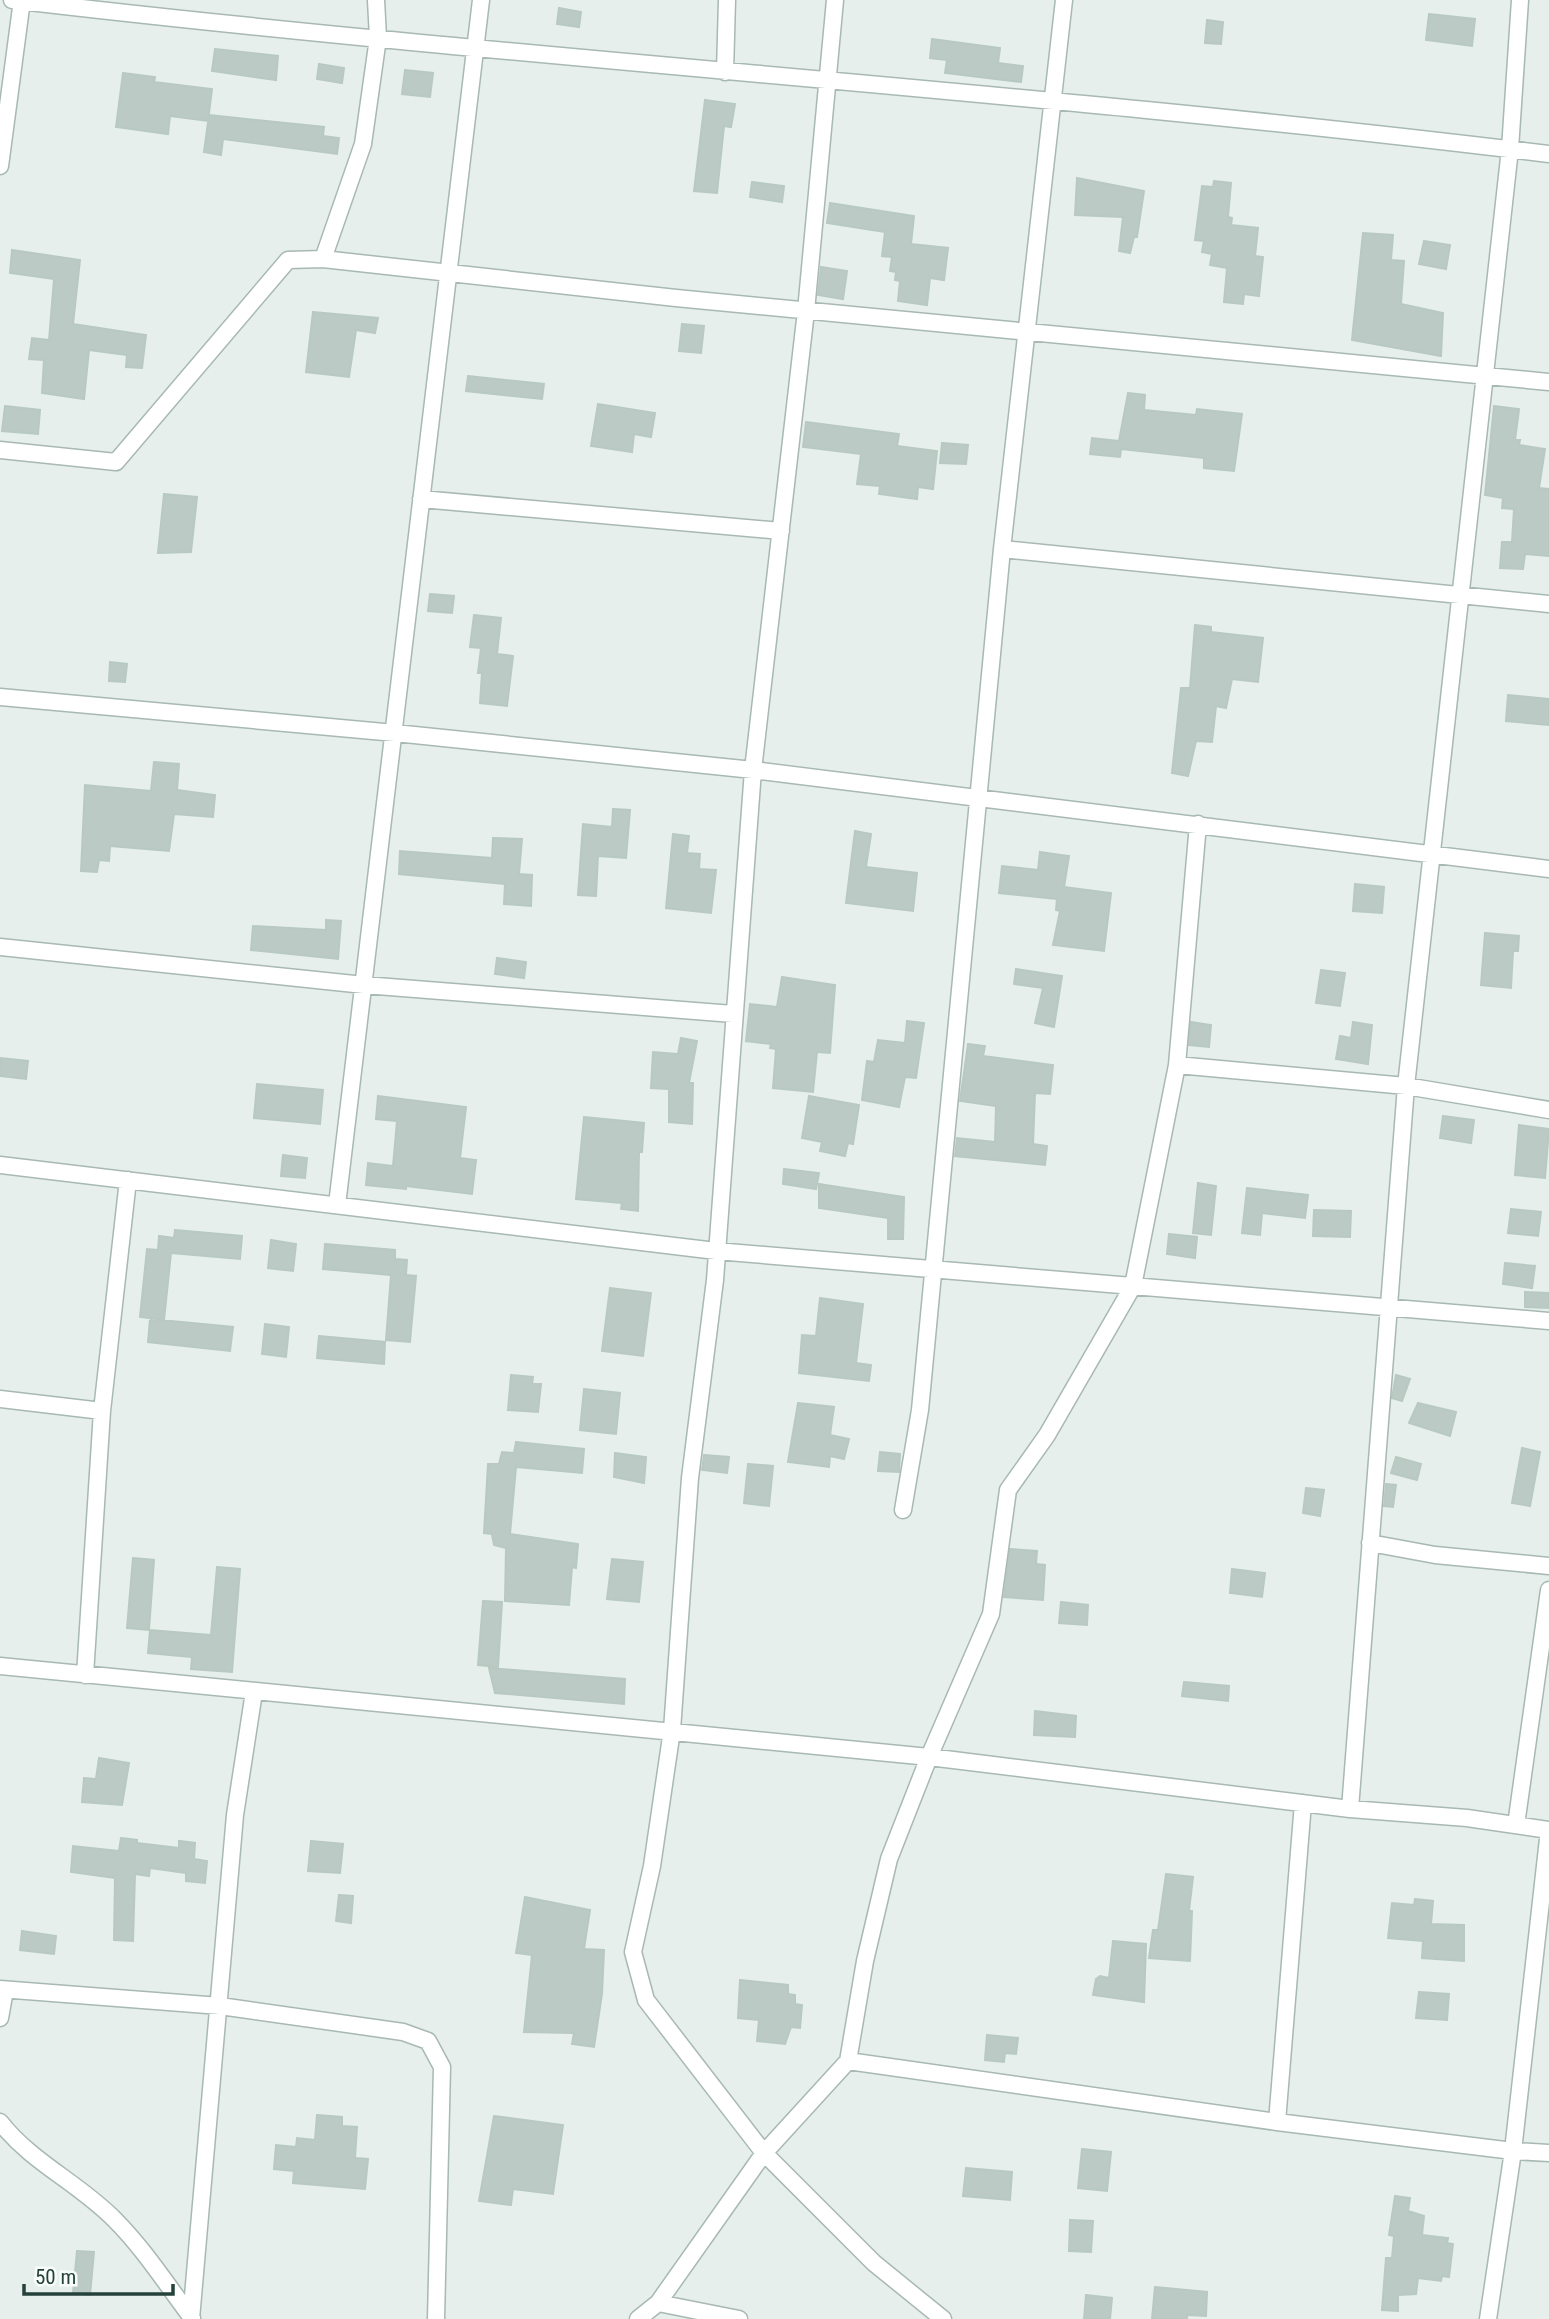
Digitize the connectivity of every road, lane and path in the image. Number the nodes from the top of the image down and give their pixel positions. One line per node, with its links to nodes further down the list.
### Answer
1 (19, 0): 8 (street); 15 (street)
2 (376, 0): 8 (street)
3 (481, 0): 9 (street)
4 (727, 0): 10 (street)
5 (835, 0): 11 (street)
6 (1064, 0): 12 (street)
7 (1520, 0): 13 (street)
8 (377, 38): 9 (street); 16 (street)
9 (475, 50): 10 (street); 17 (street)
10 (725, 72): 11 (street)
11 (827, 81): 12 (street); 18 (street)
12 (1055, 102): 13 (street); 19 (street)
13 (1510, 149): 14 (street); 20 (street)
14 (1549, 154)
15 (0, 166)
16 (323, 259): 17 (street); 22 (street)
17 (447, 271): 18 (street); 23 (street)
18 (806, 311): 19 (street); 24 (street)
19 (1025, 329): 20 (street); 25 (street)
20 (1484, 375): 21 (street); 26 (street)
21 (1549, 382)
22 (0, 450)
23 (421, 499): 24 (street); 29 (street)
24 (781, 531): 30 (street)
25 (1002, 549): 26 (street); 31 (street)
26 (1459, 594): 27 (street); 33 (street)
27 (1549, 604)
28 (0, 697): 29 (street)
29 (395, 733): 30 (street); 36 (street)
30 (753, 770): 31 (street); 37 (street)
31 (977, 797): 32 (street); 45 (street)
32 (1198, 824): 33 (street); 38 (street)
33 (1430, 855): 34 (street); 39 (street)
34 (1549, 869)
35 (0, 947): 36 (street)
36 (364, 985): 37 (street); 43 (street)
37 (733, 1014): 44 (street)
38 (1177, 1065): 39 (street); 46 (street)
39 (1406, 1086): 40 (street); 47 (street)
40 (1549, 1110)
41 (0, 1165): 42 (street)
42 (128, 1180): 43 (street); 50 (street)
43 (337, 1205): 44 (street)
44 (716, 1251): 45 (street); 58 (street)
45 (934, 1269): 46 (street); 51 (street)
46 (1133, 1286): 47 (street); 59 (street)
47 (1390, 1306): 48 (street); 52 (street)
48 (1549, 1321)
49 (0, 1399): 50 (street)
50 (102, 1411): 56 (street)
51 (903, 1510)
52 (1370, 1543): 53 (street); 61 (street)
53 (1549, 1566)
54 (1549, 1590): 62 (street)
55 (0, 1666): 56 (street)
56 (85, 1675): 57 (street)
57 (254, 1692): 58 (street); 65 (street)
58 (672, 1730): 59 (street); 71 (street)
59 (929, 1757): 60 (street); 67 (street)
60 (1303, 1803): 61 (street); 69 (street)
61 (1350, 1809): 62 (street)
62 (1516, 1825): 63 (street)
63 (1549, 1830): 70 (street)
64 (2, 1989): 65 (street); 66 (street)
65 (220, 2006): 74 (street); 75 (street)
66 (0, 2018)
67 (848, 2061): 69 (street); 71 (street)
68 (0, 2122): 74 (street)
69 (1277, 2122): 70 (street)
70 (1513, 2151): 72 (street); 79 (street)
71 (764, 2153): 73 (street); 78 (street)
72 (1549, 2153)
73 (658, 2303): 76 (street); 77 (street)
74 (192, 2318)
75 (436, 2319)
76 (638, 2319)
77 (739, 2319)
78 (943, 2319)
79 (1488, 2319)

